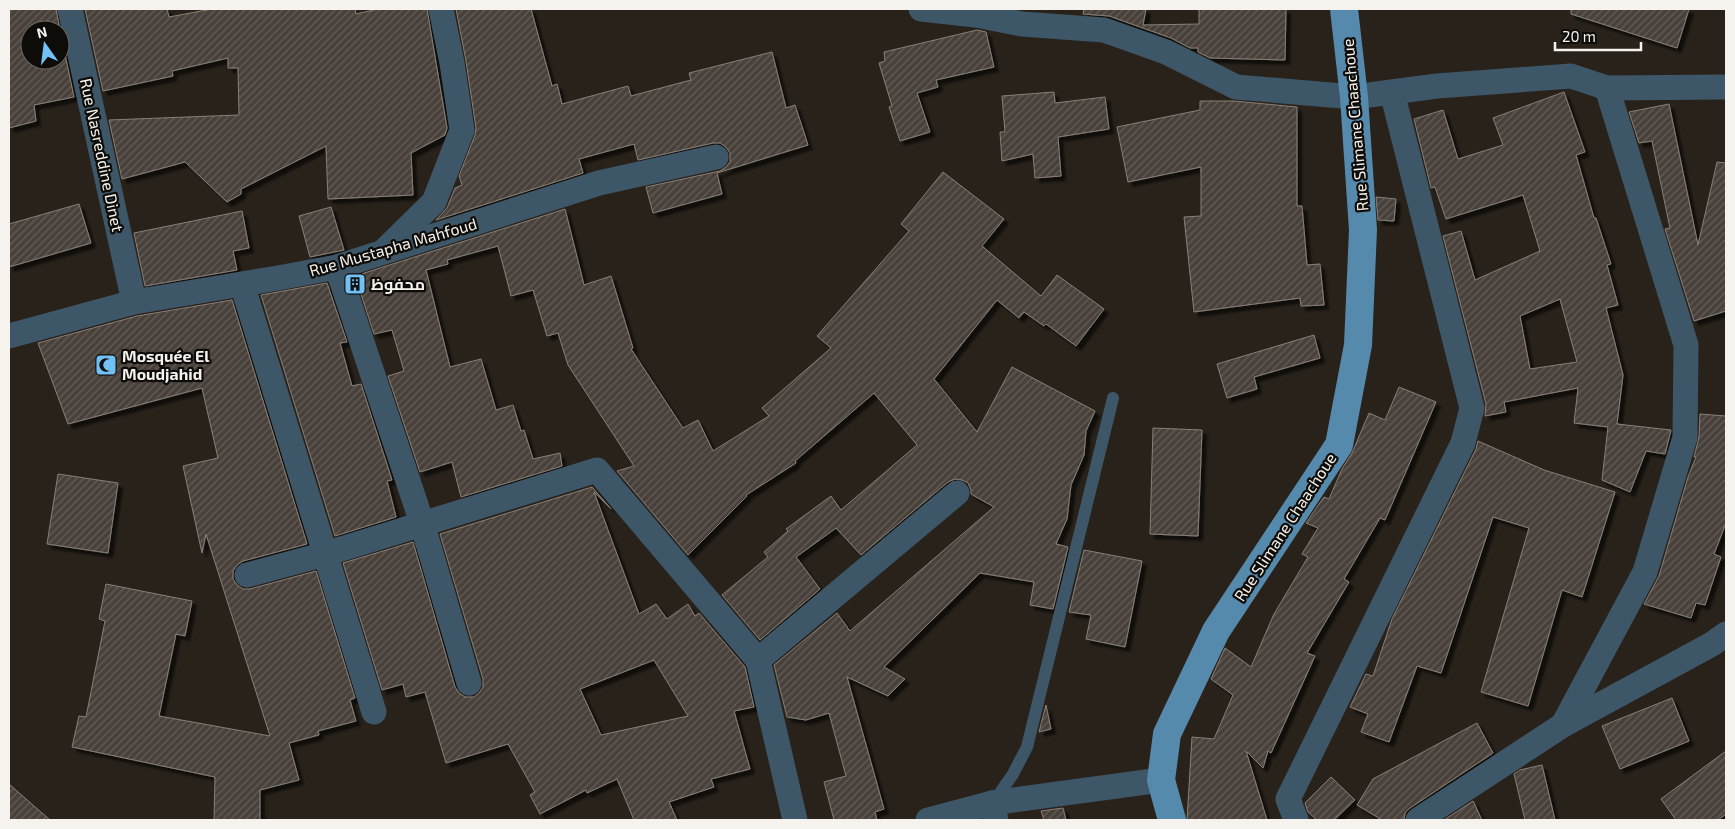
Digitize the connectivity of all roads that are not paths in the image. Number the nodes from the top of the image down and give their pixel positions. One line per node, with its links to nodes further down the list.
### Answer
1 (70, 9): 13 (street, Rue Nasreddine Dinet)
2 (441, 9): 10 (street)
3 (924, 9): 8 (street)
4 (1344, 9): 8 (main road, Rue Slimane Chaachoue)
5 (1726, 87): 6 (street)
6 (1607, 88): 7 (street); 24 (street)
7 (1392, 92): 8 (street); 30 (street)
8 (1354, 97): 25 (main road, Rue Slimane Chaachoue)
9 (716, 158): 10 (street, Rue Mustapha Mahfoud)
10 (381, 253): 11 (street, Rue Mustapha Mahfoud)
11 (337, 266): 12 (street, Rue Mustapha Mahfoud); 17 (street)
12 (242, 284): 13 (street, Rue Mustapha Mahfoud); 18 (street)
13 (134, 302): 14 (street, Rue Mustapha Mahfoud)
14 (9, 336)
15 (1113, 398): 26 (lane)
16 (957, 493): 21 (street)
17 (422, 523): 18 (street); 21 (street); 22 (street)
18 (325, 554): 19 (street); 23 (street)
19 (247, 575)
20 (1726, 634): 24 (street)
21 (758, 660): 27 (street)
22 (469, 683)
23 (374, 712)
24 (1563, 725): 31 (street)
25 (1161, 780): 26 (street); 29 (main road, Rue Slimane Chaachoue)
26 (994, 812): 28 (street)
27 (795, 820)
28 (928, 820)
29 (1172, 820)
30 (1296, 820)
31 (1418, 820)

